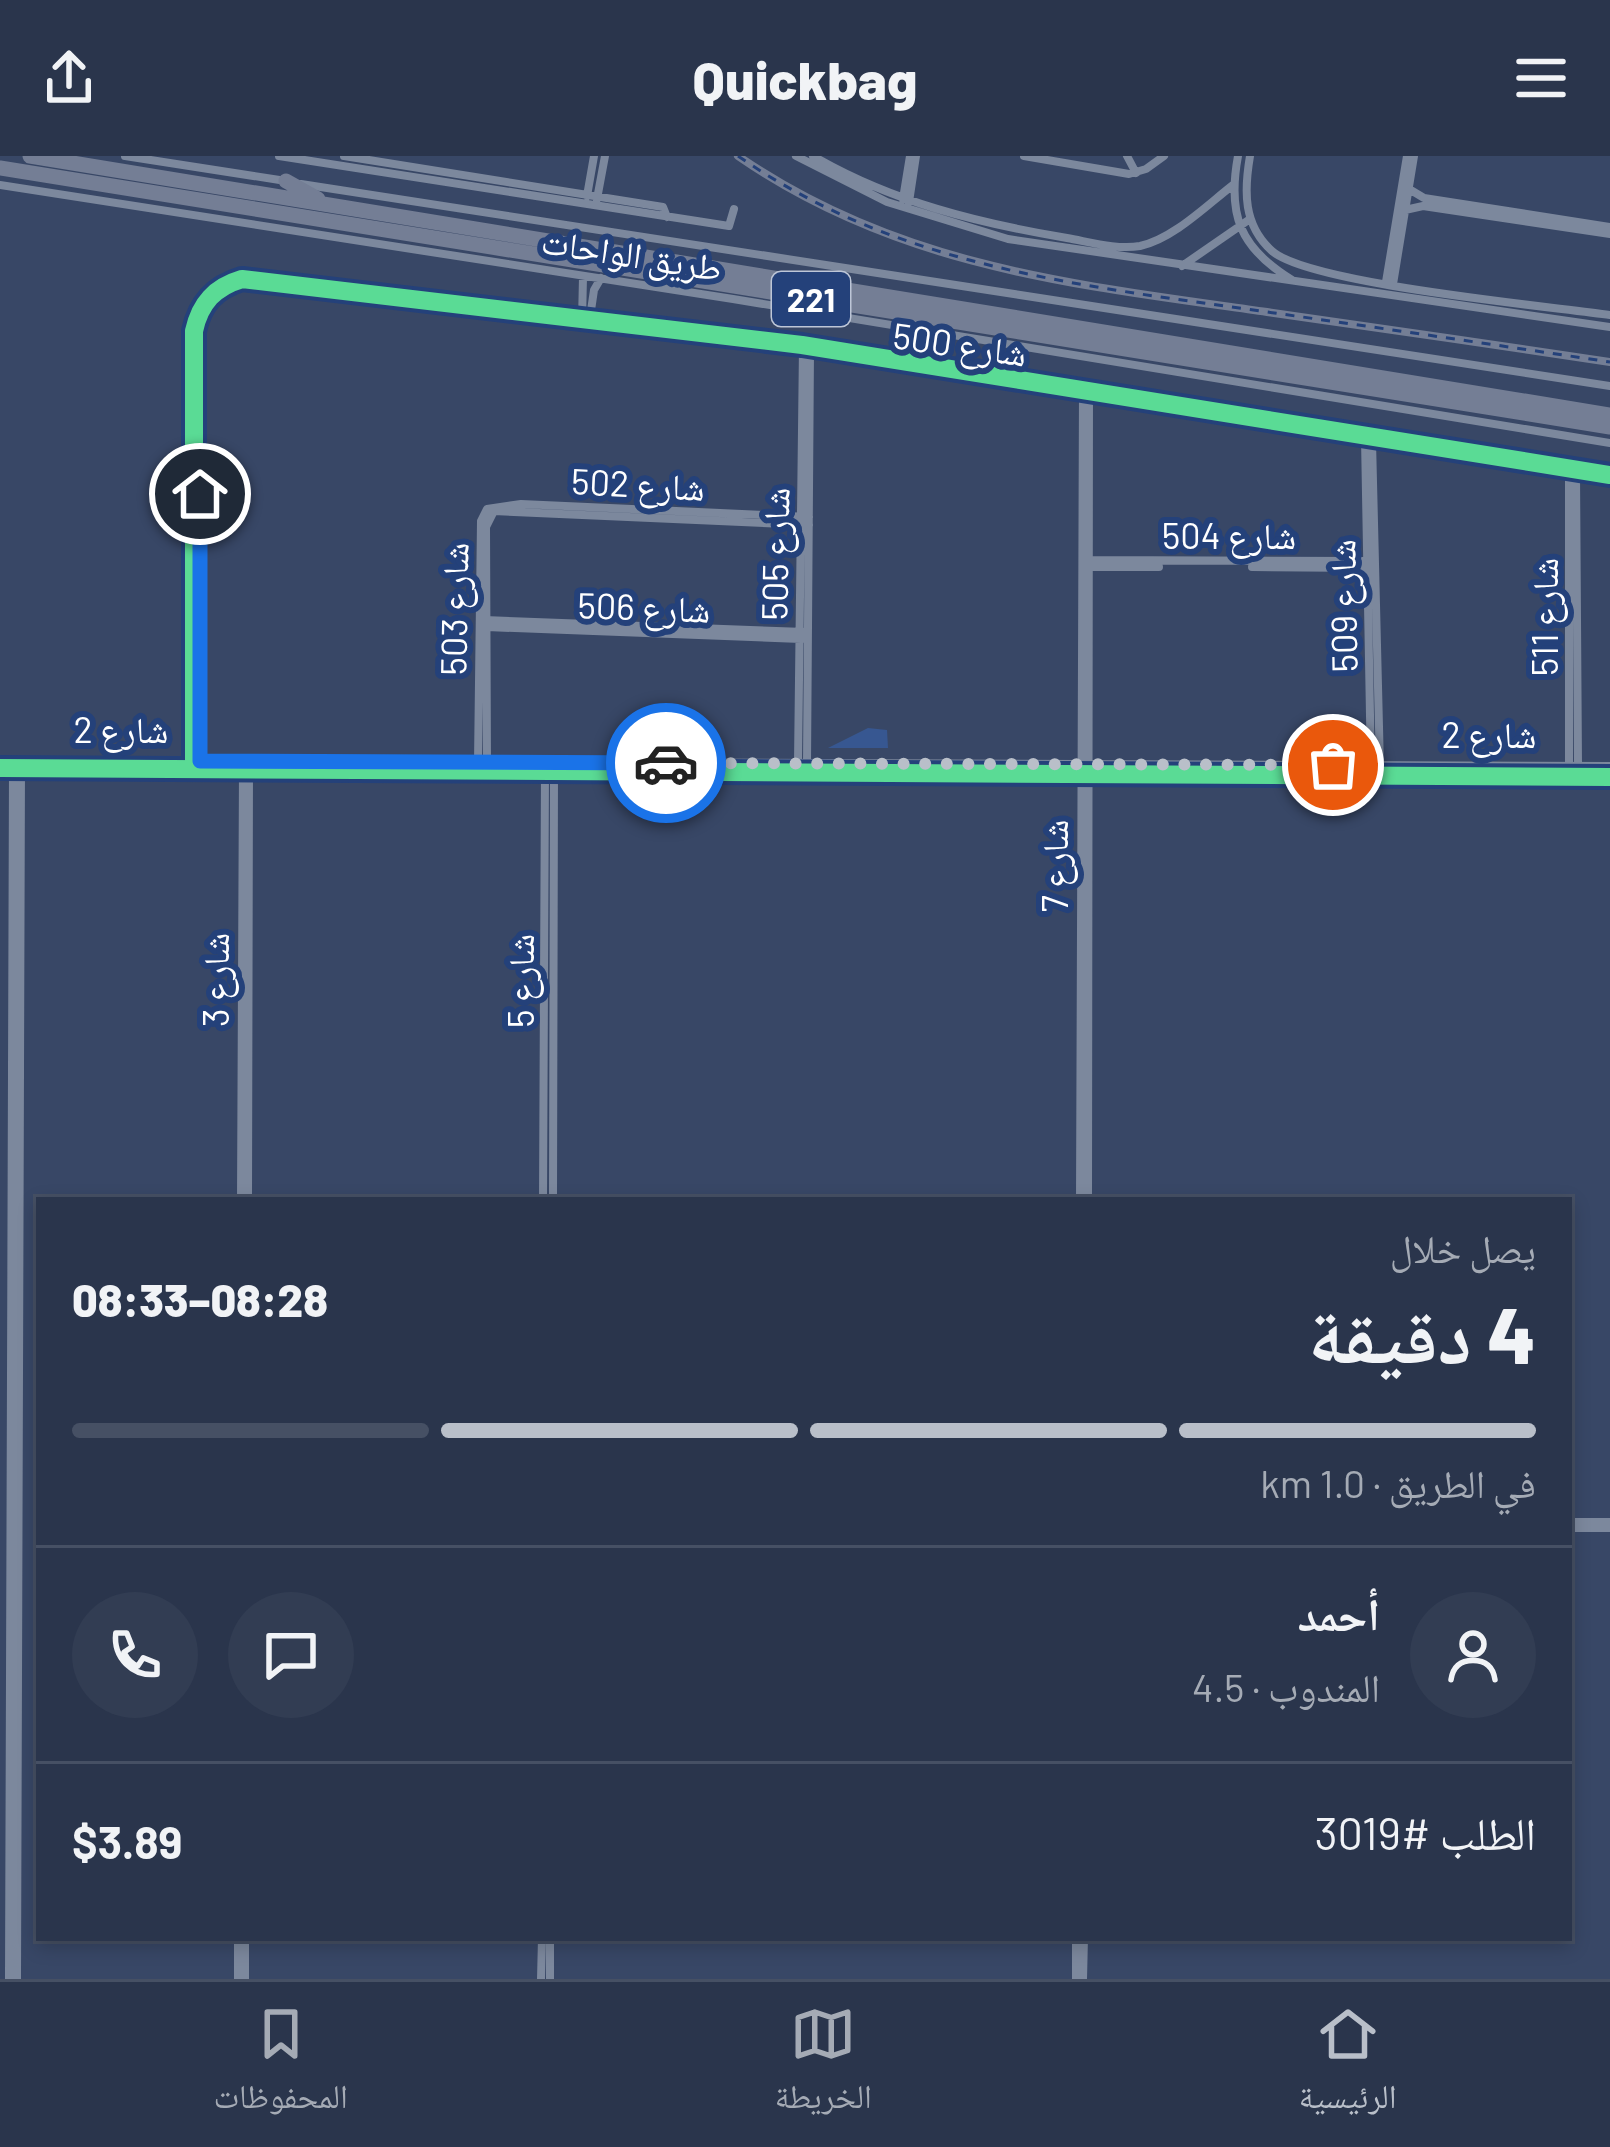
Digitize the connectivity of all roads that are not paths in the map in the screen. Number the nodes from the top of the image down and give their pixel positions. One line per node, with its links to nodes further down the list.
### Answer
1 (30, 156): 28 (highway, طريق الواحات / 221)
2 (125, 156): 20 (street, طريق الواحات / 221)
3 (279, 156): 23 (street)
4 (344, 156): 26 (street)
5 (594, 156): 26 (street)
6 (605, 156): 26 (street)
7 (796, 156): 39 (street)
8 (813, 156): 27 (street)
9 (913, 156): 27 (street)
10 (1024, 156): 17 (street)
11 (1100, 156): 17 (street)
12 (1127, 156): 19 (street)
13 (1164, 156): 19 (street)
14 (1238, 156): 22 (street)
15 (1250, 156): 33 (street)
16 (1410, 160): 24 (street); 46 (street)
17 (1097, 168): 19 (street)
18 (7, 169): 34 (highway, طريق الواحات / 221)
19 (1136, 173)
20 (286, 181): 28 (highway); 31 (street, طريق الواحات / 221)
21 (0, 185): 38 (street, طريق الواحات / 221)
22 (1233, 185): 35 (street); 39 (street)
23 (484, 189): 25 (street); 31 (street)
24 (1408, 189): 30 (street); 36 (street)
25 (508, 192): 26 (street); 32 (street)
26 (591, 201): 29 (street)
27 (906, 201): 39 (street)
28 (331, 206): 58 (highway, طريق الواحات / 221)
29 (734, 209)
30 (1405, 210): 36 (street); 46 (street)
31 (481, 211): 32 (street, طريق الواحات / 221)
32 (504, 214): 56 (street, طريق الواحات / 221)
33 (1250, 219): 35 (street); 44 (street)
34 (344, 222): 38 (highway); 40 (highway, طريق الواحات / 221)
35 (1240, 226): 41 (street); 45 (street)
36 (1580, 226): 37 (street)
37 (1610, 231)
38 (343, 240): 42 (street, طريق الواحات / 221)
39 (1114, 251): 41 (street)
40 (556, 257): 42 (highway); 53 (highway, طريق الواحات / 221)
41 (1180, 267): 45 (street)
42 (583, 275): 43 (street, طريق الواحات / 221); 51 (street)
43 (601, 278): 51 (street); 54 (street, طريق الواحات / 221)
44 (1350, 278): 46 (street); 47 (street)
45 (1297, 282): 47 (street)
46 (1389, 283): 48 (street)
47 (1348, 290): 50 (street)
48 (1565, 309): 49 (street); 50 (street)
49 (1610, 315)
50 (1564, 320): 52 (street)
51 (586, 322): 55 (street, شارع 500); 76 (street, شارع 500)
52 (1610, 327)
53 (1086, 343): 54 (highway); 58 (highway, طريق الواحات / 221)
54 (1030, 347): 63 (street, طريق الواحات / 221)
55 (806, 348): 57 (street, شارع 500); 67 (street, شارع 505)
56 (1610, 386)
57 (1086, 392): 62 (street, شارع 500); 68 (street, شارع 7)
58 (1438, 394): 59 (highway, طريق الواحات / 221)
59 (1464, 398): 60 (highway, طريق الواحات / 221); 61 (highway, طريق الواحات / 221)
60 (1610, 416)
61 (1610, 427)
62 (1369, 440): 64 (street, شارع 500); 69 (street, شارع 509)
63 (1610, 443)
64 (1572, 472): 65 (street, شارع 500); 82 (street, شارع 511)
65 (1610, 478)
66 (537, 508): 67 (street, شارع 502); 70 (street, شارع 503)
67 (805, 521): 71 (street, شارع 505)
68 (1086, 563): 69 (street, شارع 504); 81 (street, شارع 7)
69 (1372, 564): 83 (street, شارع 509)
70 (483, 623): 71 (street, شارع 506); 72 (street, شارع 503)
71 (803, 636): 78 (street, شارع 505)
72 (483, 762): 77 (street, شارع 2); 80 (street, شارع 2)
73 (1294, 763): 81 (street, شارع 2); 83 (street, شارع 2); 84 (street)
74 (0, 764): 75 (street, شارع 2)
75 (17, 764): 76 (street, شارع 2); 87 (street)
76 (197, 765): 77 (street, شارع 2)
77 (246, 765): 80 (street, شارع 2); 89 (street, شارع 3)
78 (801, 766): 80 (street, شارع 2); 81 (street, شارع 2)
79 (1610, 766): 82 (street, شارع 2)
80 (549, 767): 88 (street, شارع 5)
81 (1084, 769): 84 (street, شارع 2); 90 (street, شارع 7)
82 (1572, 769): 83 (street, شارع 2); 85 (street, شارع 2)
83 (1375, 771): 84 (street, شارع 2)
84 (1294, 775)
85 (1610, 777)
86 (0, 789): 87 (street)
87 (16, 789): 96 (street)
88 (548, 1194)
89 (245, 1197)
90 (1084, 1197)
91 (1572, 1525): 92 (street)
92 (1610, 1525)
93 (242, 1941): 97 (street)
94 (546, 1941): 98 (street)
95 (1080, 1941): 99 (street)
96 (13, 1979)
97 (241, 1979)
98 (546, 1979)
99 (1080, 1979)

